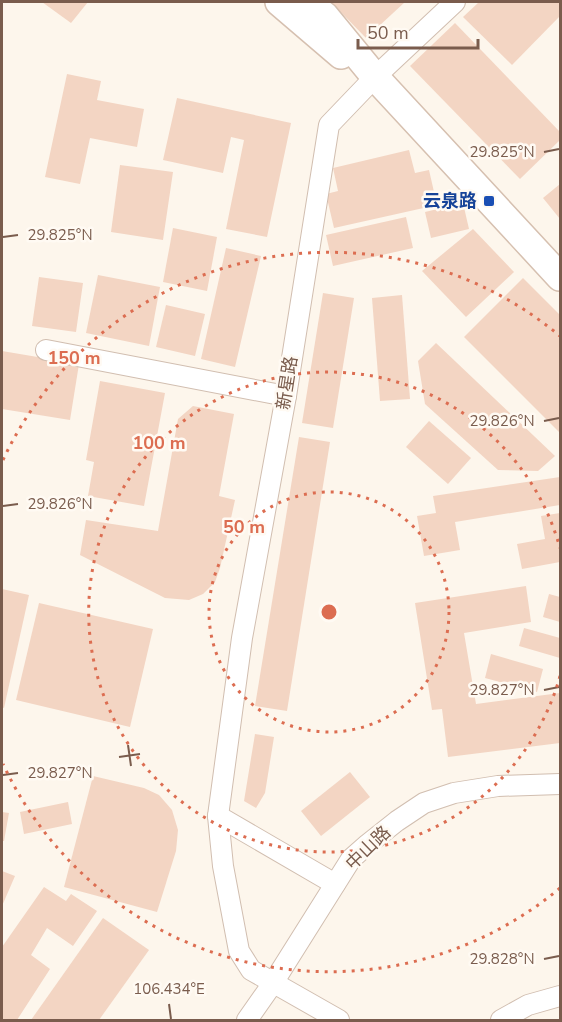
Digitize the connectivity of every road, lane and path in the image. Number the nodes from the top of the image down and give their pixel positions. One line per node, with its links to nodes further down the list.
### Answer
1 (279, 2): 4 (main road)
2 (308, 2): 4 (main road)
3 (455, 2): 4 (street, 新星路)
4 (375, 77): 5 (main road); 7 (street, 新星路)
5 (561, 277)
6 (46, 350): 7 (street)
7 (286, 396): 9 (street, 新星路)
8 (561, 784): 10 (street, 中山路)
9 (218, 816): 10 (street); 11 (street, 新星路)
10 (335, 884): 11 (street, 中山路)
11 (273, 982): 13 (street, 中山路); 14 (street, 新星路)
12 (561, 996): 15 (street)
13 (247, 1020)
14 (339, 1020)
15 (501, 1020)

